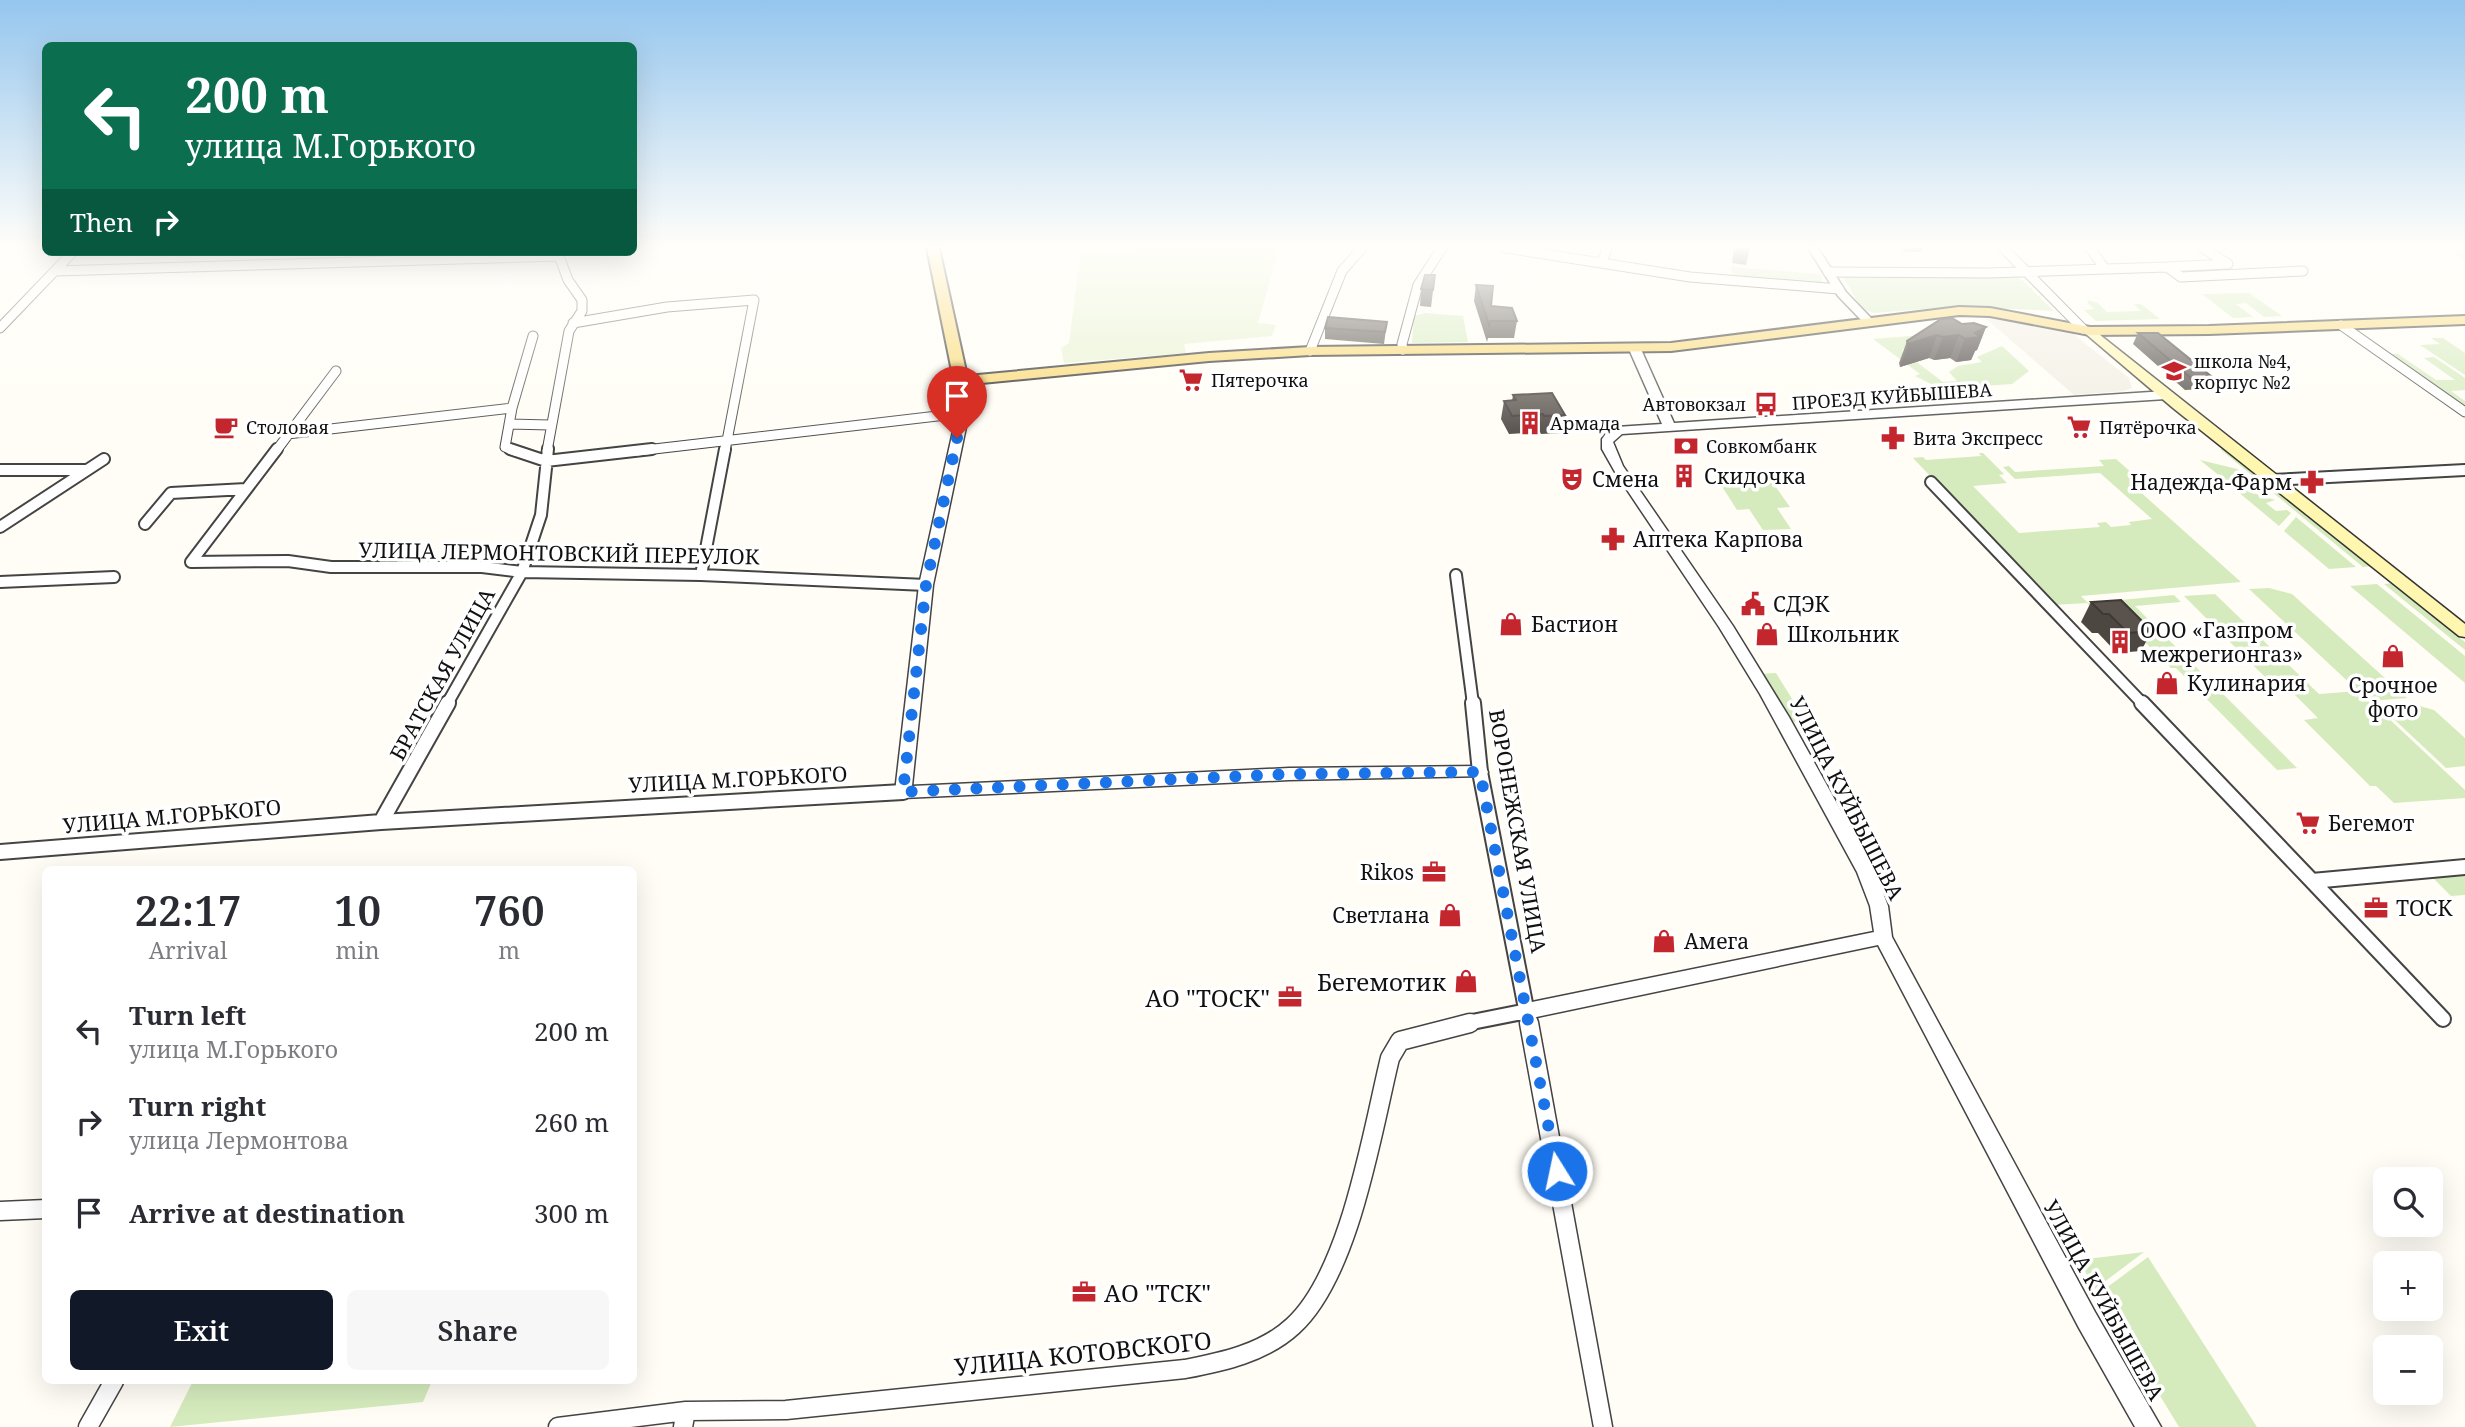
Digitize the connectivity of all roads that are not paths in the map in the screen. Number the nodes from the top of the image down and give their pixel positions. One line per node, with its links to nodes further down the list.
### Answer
1 (13, 315): 16 (street)
2 (579, 315): 14 (street, БРАТСКАЯ УЛИЦА)
3 (622, 315): 14 (street)
4 (751, 315): 35 (street)
5 (947, 315): 25 (main road)
6 (1325, 315): 23 (street)
7 (1410, 315): 22 (street)
8 (1862, 315): 12 (street)
9 (1922, 315): 12 (main road)
10 (2004, 315): 17 (main road)
11 (2071, 315): 17 (street)
12 (1867, 320): 21 (main road)
13 (2465, 320): 15 (main road)
14 (573, 323): 31 (street, БРАТСКАЯ УЛИЦА)
15 (2341, 325): 18 (main road); 28 (street)
16 (0, 328)
17 (2087, 330): 18 (main road); 26 (main road)
18 (2122, 331): 19 (main road)
19 (2147, 331)
20 (533, 336): 27 (street)
21 (1634, 347): 22 (main road); 32 (street)
22 (1404, 350): 23 (main road)
23 (1310, 351): 25 (main road)
24 (336, 371): 34 (street)
25 (961, 381): 29 (street)
26 (2165, 395): 32 (street, ПРОЕЗД КУЙБЫШЕВА); 41 (main road)
27 (512, 408): 30 (street); 34 (street)
28 (2465, 412)
29 (962, 413): 35 (street); 51 (street)
30 (509, 424): 31 (street); 37 (street)
31 (550, 425): 37 (street, БРАТСКАЯ УЛИЦА)
32 (1670, 427): 33 (street, ПРОЕЗД КУЙБЫШЕВА)
33 (1620, 430): 59 (street, УЛИЦА КУЙБЫШЕВА)
34 (287, 434): 43 (street)
35 (729, 439): 37 (street); 47 (street)
36 (104, 459): 39 (street)
37 (545, 461): 46 (street, БРАТСКАЯ УЛИЦА)
38 (0, 470): 39 (street)
39 (89, 470): 45 (street)
40 (2465, 470): 41 (street)
41 (2273, 480): 52 (main road)
42 (1931, 482): 58 (street)
43 (246, 488): 44 (street); 46 (street, УЛИЦА ЛЕРМОНТОВСКИЙ ПЕРЕУЛОК)
44 (145, 524)
45 (0, 527)
46 (522, 572): 47 (street, УЛИЦА ЛЕРМОНТОВСКИЙ ПЕРЕУЛОК); 55 (street, БРАТСКАЯ УЛИЦА)
47 (701, 575): 51 (street, УЛИЦА ЛЕРМОНТОВСКИЙ ПЕРЕУЛОК)
48 (1456, 575): 53 (street, ВОРОНЕЖСКАЯ УЛИЦА)
49 (114, 577): 50 (street)
50 (0, 582)
51 (926, 585): 54 (street)
52 (2465, 632)
53 (1480, 772): 54 (street, УЛИЦА М.ГОРЬКОГО); 60 (street, ВОРОНЕЖСКАЯ УЛИЦА)
54 (903, 792): 55 (street, УЛИЦА М.ГОРЬКОГО)
55 (381, 822): 56 (street, УЛИЦА М.ГОРЬКОГО)
56 (0, 852)
57 (2465, 867): 58 (street)
58 (2312, 881): 61 (street)
59 (1883, 937): 60 (street); 69 (street, УЛИЦА КУЙБЫШЕВА)
60 (1527, 1011): 65 (street, УЛИЦА КОТОВСКОГО); 68 (street, ВОРОНЕЖСКАЯ УЛИЦА)
61 (2443, 1019)
62 (42, 1209): 63 (street)
63 (0, 1212)
64 (112, 1384): 66 (street)
65 (684, 1419): 67 (street, УЛИЦА КОТОВСКОГО)
66 (88, 1427)
67 (558, 1427)
68 (1604, 1427)
69 (2149, 1427)

